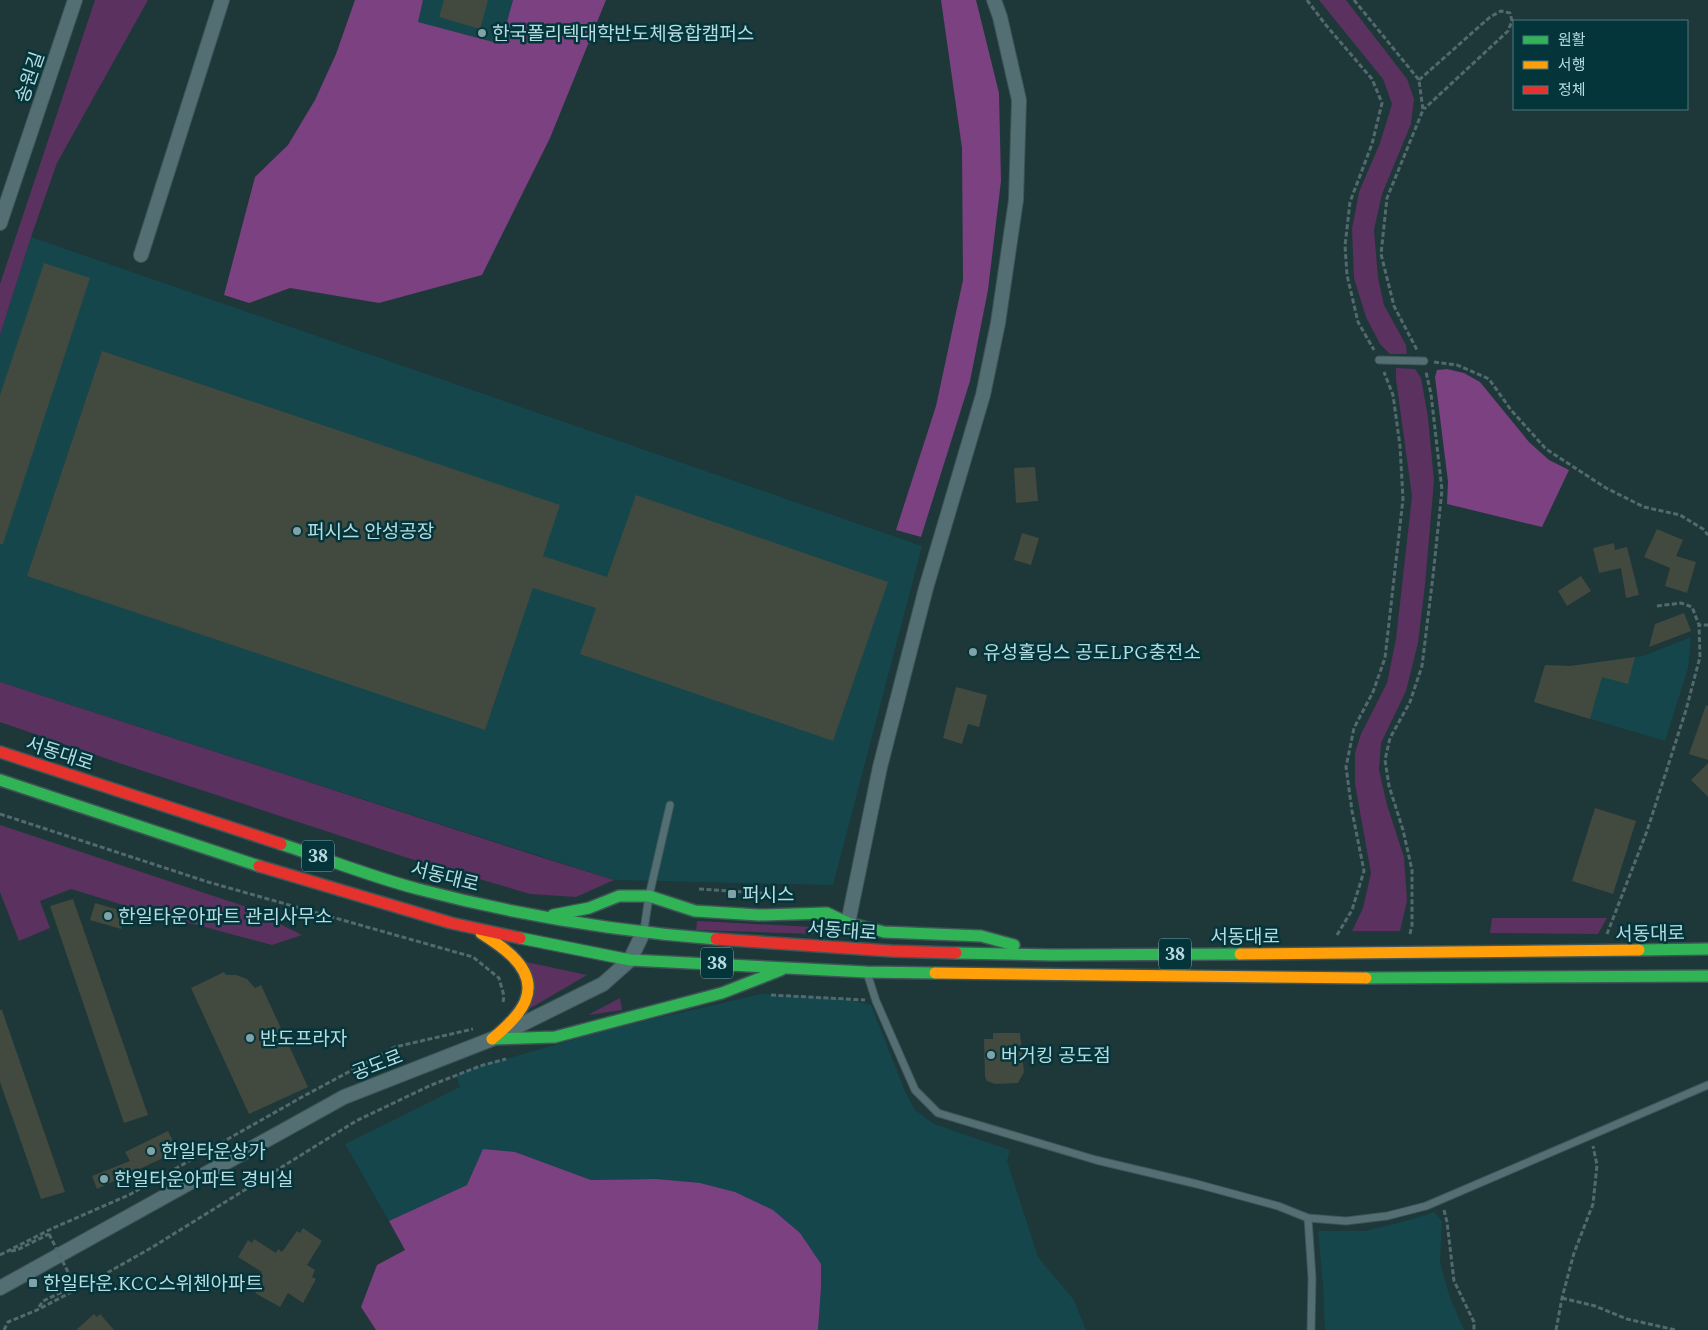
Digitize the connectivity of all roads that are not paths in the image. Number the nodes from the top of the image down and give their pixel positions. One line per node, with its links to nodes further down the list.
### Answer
1 (75, 0): 4 (street, 송원길)
2 (222, 0): 5 (street)
3 (994, 0): 13 (street)
4 (0, 223)
5 (141, 255)
6 (1379, 360): 7 (lane)
7 (1424, 361)
8 (0, 752): 12 (main road, 서동대로 / 38)
9 (0, 780): 14 (main road, 서동대로 / 38)
10 (670, 805): 11 (lane, 공도로)
11 (650, 896): 12 (main road); 13 (main road); 15 (lane, 공도로)
12 (540, 917): 15 (main road, 서동대로 / 38)
13 (848, 923): 17 (main road)
14 (476, 929): 18 (main road, 서동대로 / 38); 22 (main road)
15 (644, 933): 17 (main road, 서동대로 / 38); 18 (street, 공도로)
16 (1708, 949): 17 (main road, 서동대로 / 38)
17 (1053, 955)
18 (630, 960): 19 (main road, 서동대로 / 38); 22 (street, 공도로)
19 (788, 967): 20 (main road, 서동대로 / 38); 22 (main road)
20 (866, 972): 21 (main road, 서동대로 / 38); 24 (lane)
21 (1708, 976)
22 (492, 1039): 25 (street, 공도로)
23 (1708, 1085): 24 (lane)
24 (1308, 1218): 26 (lane)
25 (0, 1288)
26 (1311, 1330)

